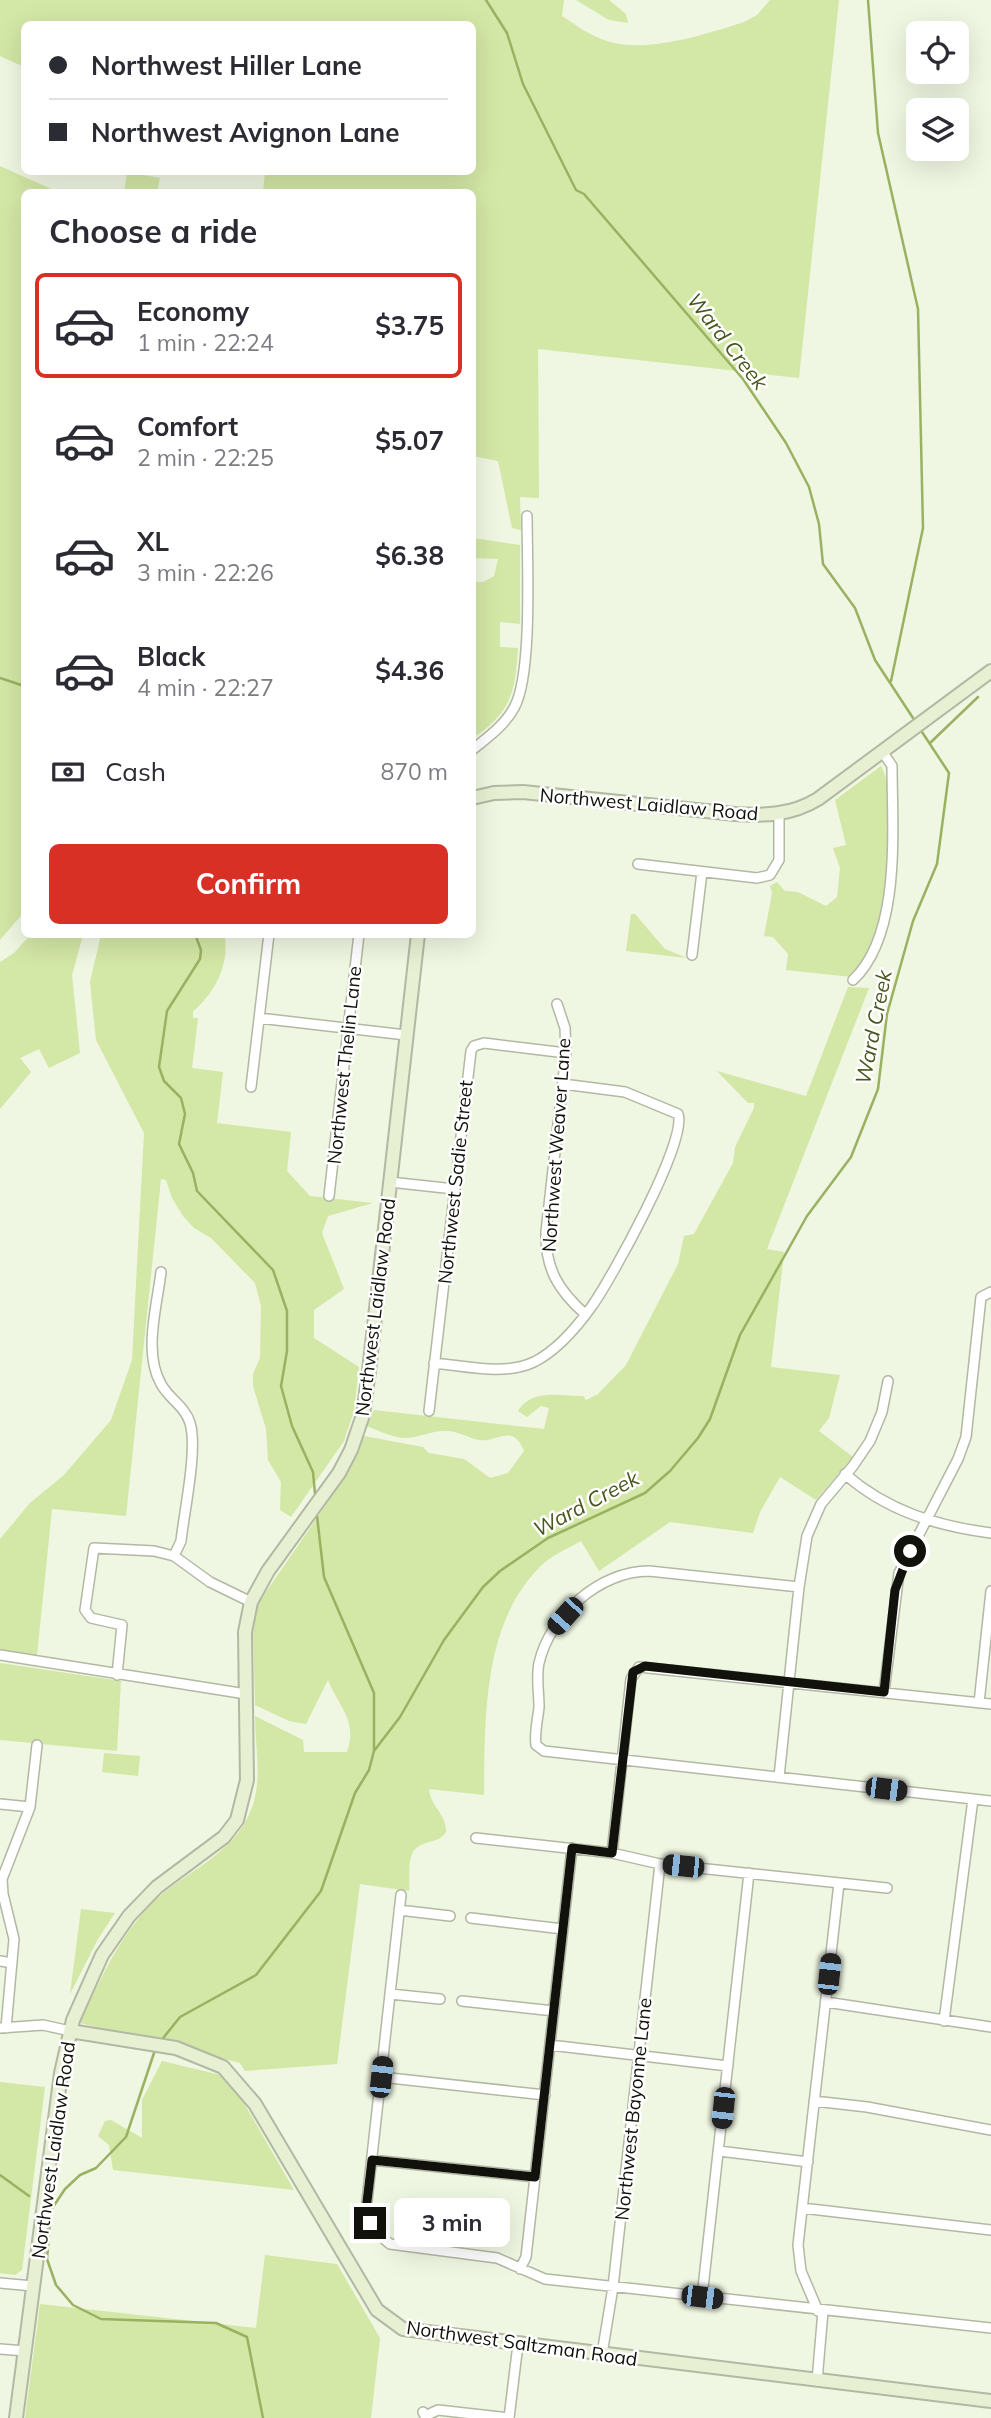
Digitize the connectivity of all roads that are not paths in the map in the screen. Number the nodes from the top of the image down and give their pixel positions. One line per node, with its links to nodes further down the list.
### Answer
1 (527, 516): 3 (street)
2 (991, 671): 4 (street, Northwest Laidlaw Road)
3 (476, 747)
4 (882, 751): 6 (street, Northwest Laidlaw Road); 13 (street)
5 (476, 797): 6 (street, Northwest Laidlaw Road)
6 (779, 813): 8 (street)
7 (638, 864): 8 (street)
8 (702, 872): 12 (street)
9 (269, 938): 15 (street)
10 (359, 938): 16 (street, Northwest Thelin Lane)
11 (418, 938): 17 (street, Northwest Laidlaw Road)
12 (692, 955)
13 (853, 980)
14 (557, 1004): 18 (street, Northwest Weaver Lane)
15 (260, 1018): 16 (street); 20 (street)
16 (348, 1029): 17 (street); 23 (street, Northwest Thelin Lane)
17 (406, 1035): 21 (street, Northwest Laidlaw Road)
18 (566, 1052): 19 (street, Northwest Weaver Lane); 22 (street, Northwest Sadie Street)
19 (563, 1084): 26 (street, Northwest Weaver Lane); 26 (street)
20 (251, 1087)
21 (390, 1182): 22 (street); 36 (street, Northwest Laidlaw Road)
22 (454, 1189): 27 (street, Northwest Sadie Street)
23 (329, 1196)
24 (161, 1272): 33 (street)
25 (988, 1293): 31 (street)
26 (585, 1314): 27 (street)
27 (434, 1363): 29 (street, Northwest Sadie Street)
28 (888, 1381): 30 (street)
29 (429, 1412)
30 (845, 1474): 31 (street); 34 (street)
31 (927, 1520): 32 (street); 40 (street)
32 (991, 1533)
33 (174, 1556): 36 (street); 38 (street)
34 (799, 1587): 39 (street); 45 (street)
35 (991, 1591): 42 (street)
36 (251, 1602): 41 (street, Northwest Laidlaw Road)
37 (0, 1655): 38 (street)
38 (117, 1675): 41 (street)
39 (790, 1683): 40 (street); 45 (street); 46 (street)
40 (884, 1692): 42 (street)
41 (246, 1694): 73 (street, Northwest Laidlaw Road)
42 (979, 1703): 43 (street)
43 (991, 1704)
44 (37, 1745): 50 (street)
45 (623, 1760): 46 (street); 53 (street)
46 (779, 1777): 47 (street)
47 (973, 1799): 48 (street); 70 (street)
48 (991, 1801)
49 (0, 1804): 50 (street)
50 (30, 1807): 64 (street)
51 (476, 1838): 52 (street)
52 (572, 1848): 53 (street); 62 (street)
53 (612, 1853): 54 (street)
54 (660, 1864): 55 (street); 75 (street, Northwest Bayonne Lane)
55 (749, 1873): 56 (street); 76 (street)
56 (839, 1883): 57 (street); 68 (street)
57 (887, 1888)
58 (401, 1895): 59 (street)
59 (399, 1910): 60 (street); 65 (street)
60 (450, 1916)
61 (471, 1918): 62 (street)
62 (563, 1929): 69 (street)
63 (0, 1961): 64 (street)
64 (12, 1963): 72 (street)
65 (390, 1994): 66 (street); 77 (street)
66 (440, 1999)
67 (462, 2001): 69 (street)
68 (826, 2002): 70 (street); 79 (street)
69 (554, 2011): 74 (street)
70 (944, 2021): 71 (street)
71 (991, 2027)
72 (3, 2028): 73 (street)
73 (70, 2031): 89 (street, Northwest Laidlaw Road); 94 (street, Northwest Saltzman Road)
74 (550, 2045): 75 (street); 78 (street)
75 (639, 2055): 76 (street); 90 (street, Northwest Bayonne Lane)
76 (728, 2066): 81 (street)
77 (381, 2077): 78 (street); 82 (street)
78 (545, 2095): 84 (street)
79 (814, 2101): 80 (street); 83 (street)
80 (991, 2130)
81 (719, 2151): 83 (street); 91 (street)
82 (372, 2160): 84 (street); 87 (street)
83 (808, 2162): 85 (street)
84 (535, 2177): 87 (street)
85 (802, 2208): 86 (street); 92 (street)
86 (991, 2230)
87 (520, 2269): 90 (street)
88 (0, 2283): 89 (street)
89 (33, 2286): 96 (street, Northwest Laidlaw Road)
90 (613, 2287): 91 (street); 97 (street, Northwest Bayonne Lane)
91 (702, 2297): 92 (street)
92 (821, 2311): 93 (street); 98 (street)
93 (991, 2328)
94 (518, 2344): 97 (street, Northwest Saltzman Road); 102 (street)
95 (0, 2348): 96 (street)
96 (25, 2351): 101 (street, Northwest Laidlaw Road)
97 (602, 2354): 98 (street, Northwest Saltzman Road)
98 (817, 2381): 99 (street, Northwest Saltzman Road)
99 (991, 2401)
100 (424, 2415): 102 (street)
101 (16, 2418)
102 (509, 2418)

